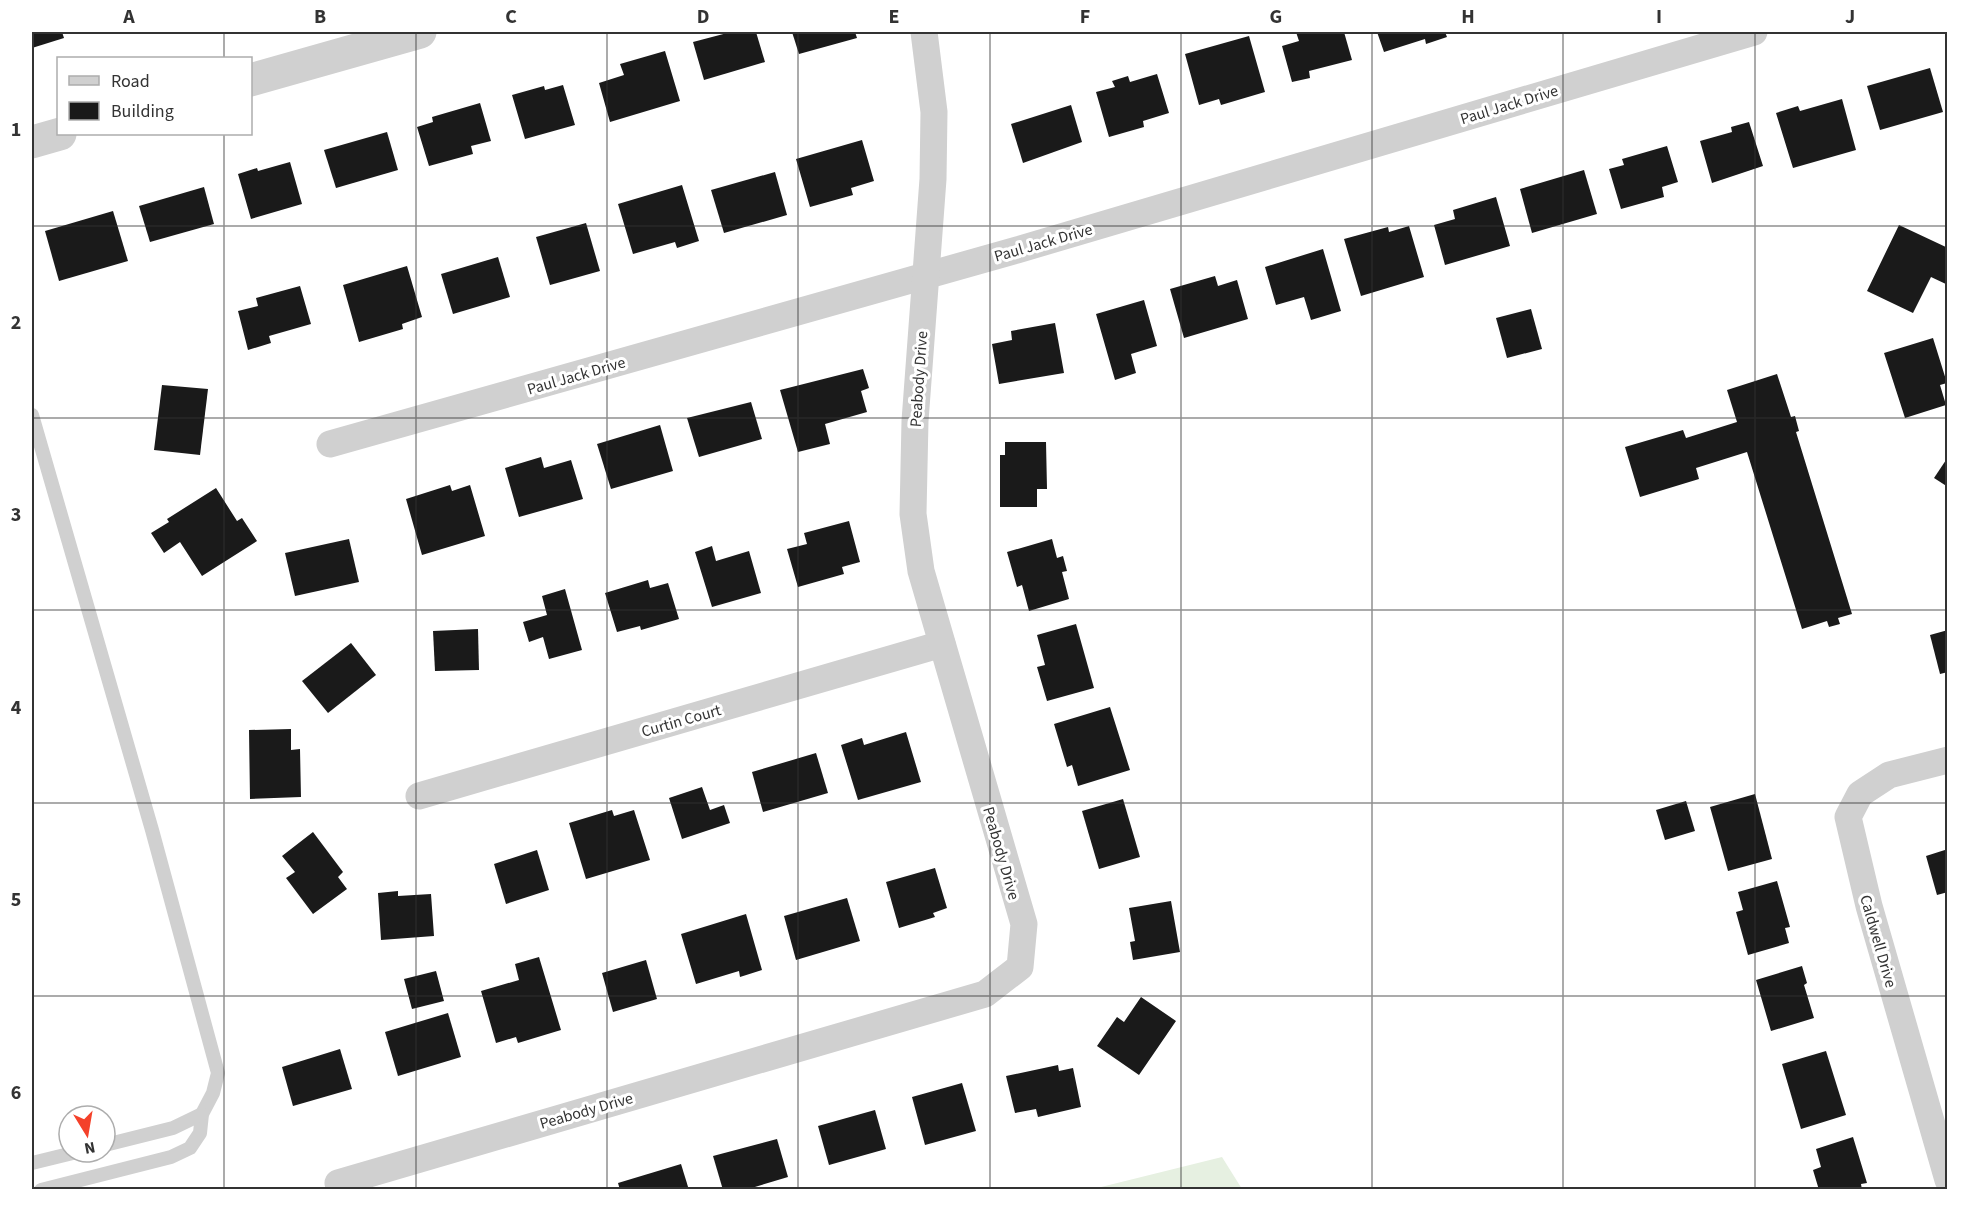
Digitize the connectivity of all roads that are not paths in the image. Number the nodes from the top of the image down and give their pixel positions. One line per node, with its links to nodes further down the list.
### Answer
1 (420, 32): 4 (street)
2 (924, 32): 7 (street, Peabody Drive)
3 (1754, 32): 7 (street, Paul Jack Drive)
4 (252, 79)
5 (57, 135): 6 (street)
6 (32, 142)
7 (925, 275): 9 (street, Paul Jack Drive); 10 (street, Peabody Drive)
8 (32, 414): 13 (lane)
9 (330, 444)
10 (942, 644): 12 (street, Curtin Court); 18 (street, Peabody Drive)
11 (1947, 760): 17 (street, Caldwell Drive)
12 (419, 796)
13 (202, 1114): 14 (lane); 19 (lane)
14 (117, 1142)
15 (57, 1157): 16 (lane)
16 (32, 1163)
17 (1947, 1180)
18 (338, 1183)
19 (41, 1190)

